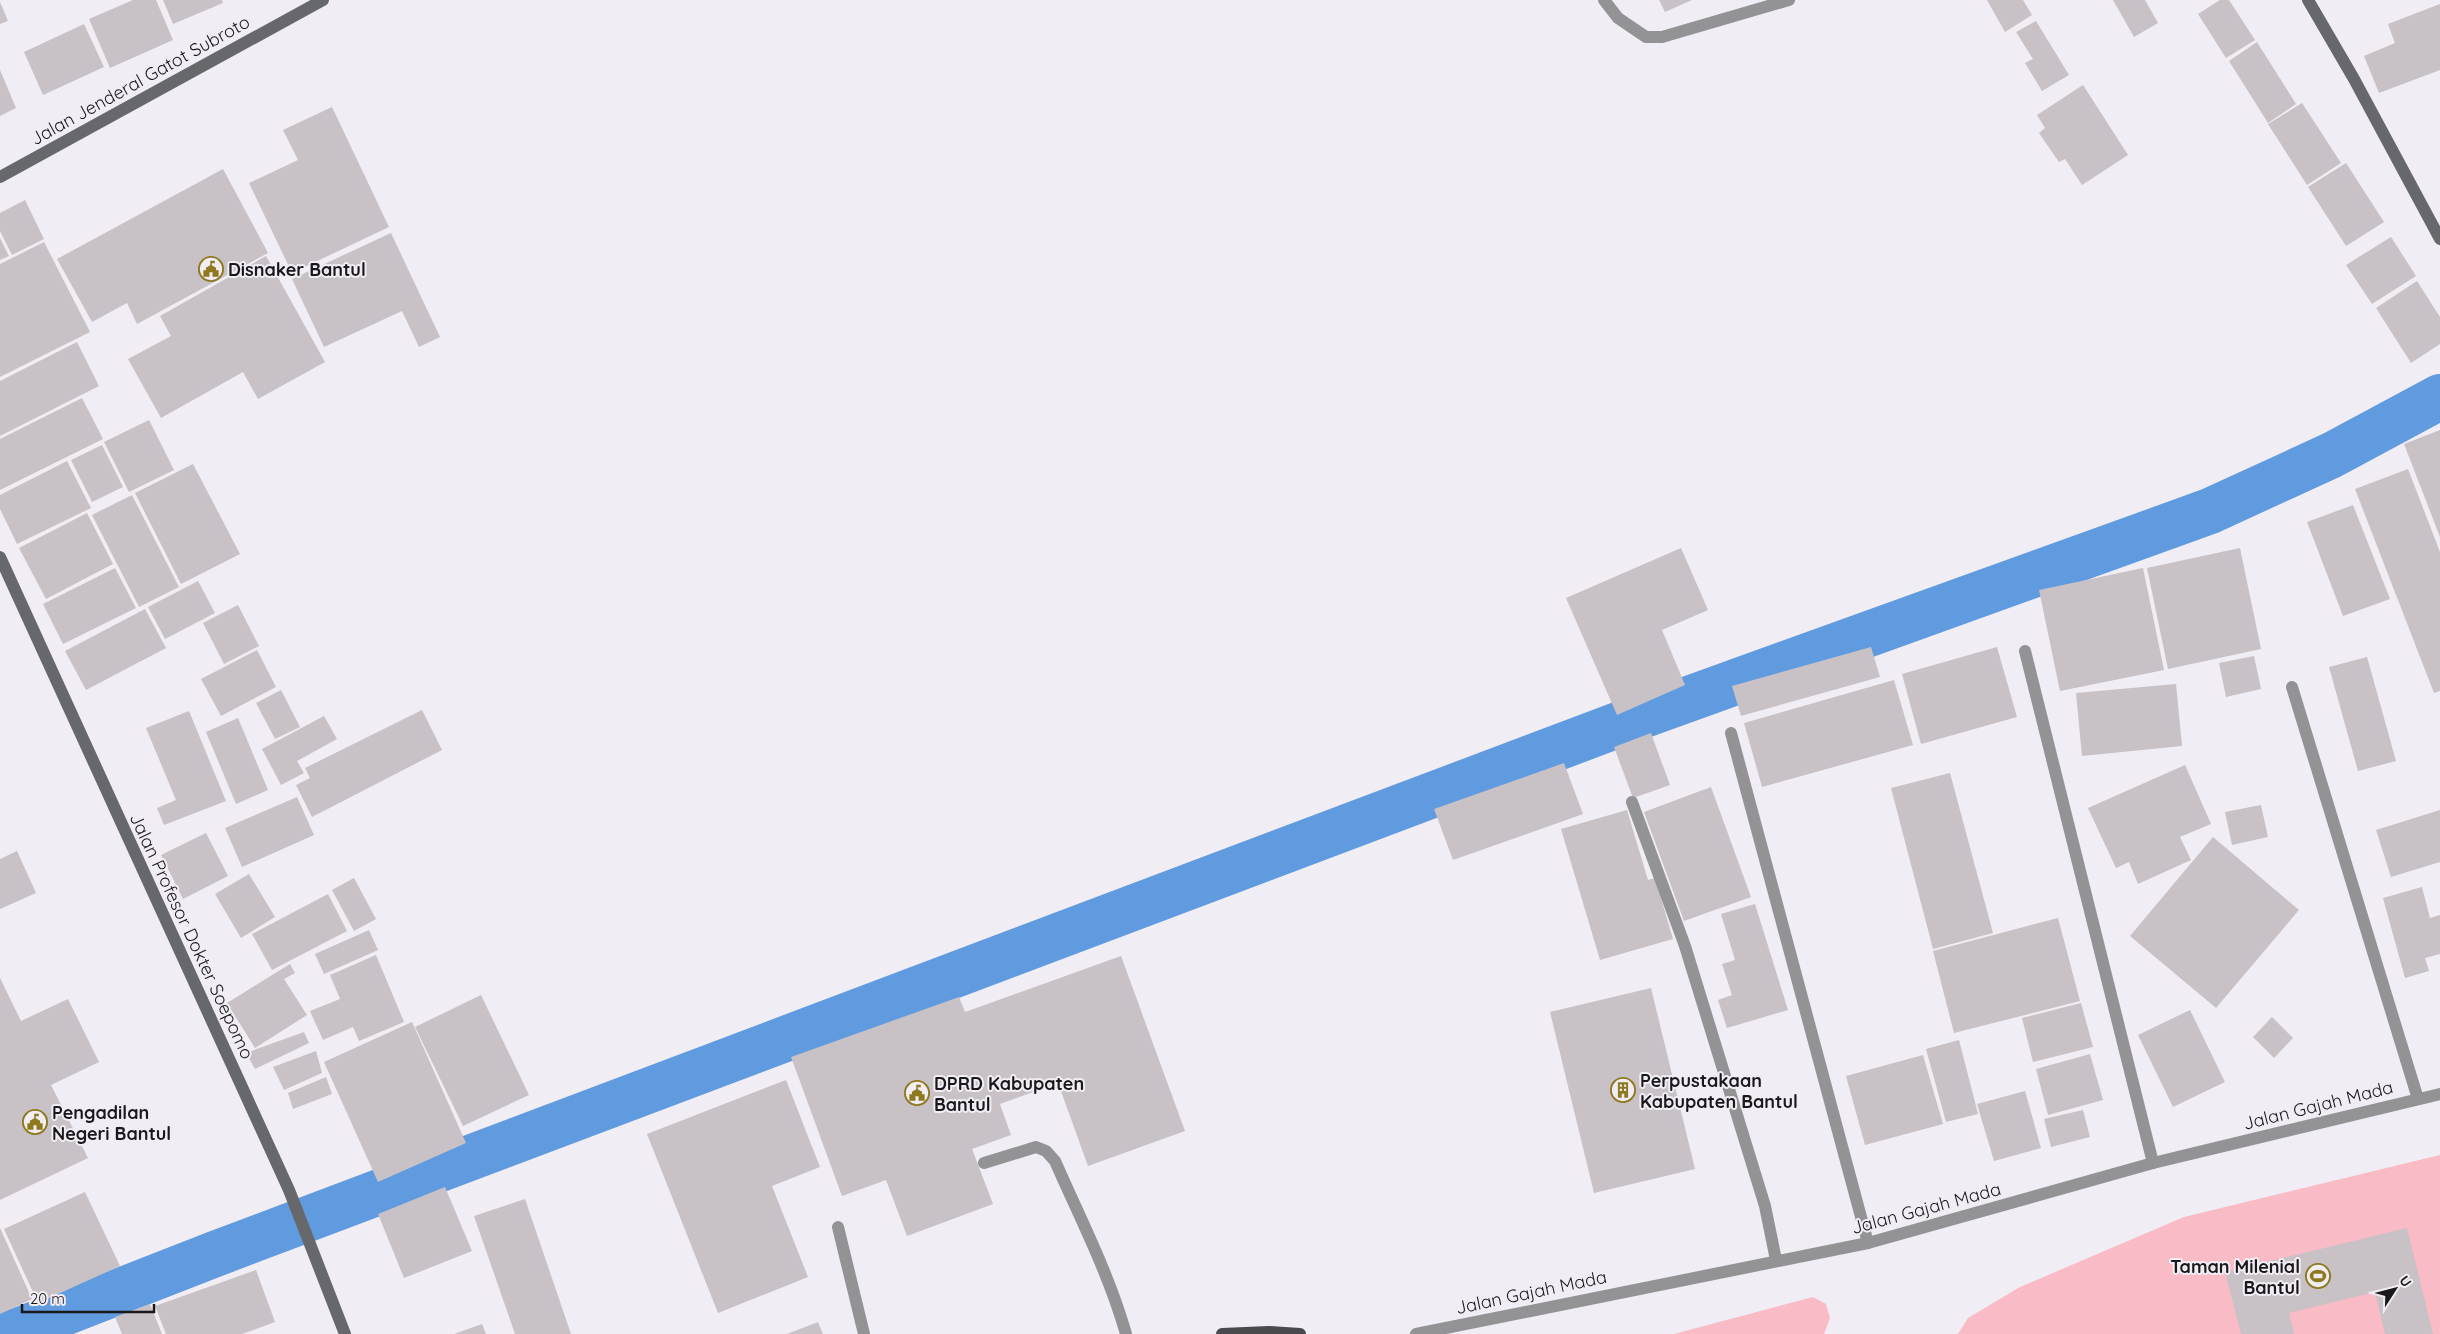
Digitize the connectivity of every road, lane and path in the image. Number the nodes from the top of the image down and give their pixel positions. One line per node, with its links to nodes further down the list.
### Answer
1 (324, 0): 5 (main road, Jalan Jenderal Gatot Subroto)
2 (1604, 0): 3 (street)
3 (1789, 0)
4 (2308, 0): 6 (main road)
5 (0, 177)
6 (2440, 239)
7 (0, 556): 19 (main road, Jalan Profesor Dokter Soepomo)
8 (2025, 651): 15 (street)
9 (2292, 687): 13 (street)
10 (1731, 733): 17 (street)
11 (1632, 802): 18 (street)
12 (2440, 1094): 13 (street, Jalan Gajah Mada)
13 (2418, 1099): 15 (street, Jalan Gajah Mada)
14 (984, 1163): 21 (street)
15 (2153, 1163): 17 (street, Jalan Gajah Mada)
16 (838, 1227): 20 (street)
17 (1868, 1243): 18 (street, Jalan Gajah Mada)
18 (1776, 1260): 24 (street, Jalan Gajah Mada)
19 (345, 1334)
20 (864, 1334)
21 (1126, 1334)
22 (1222, 1334): 23 (main road)
23 (1300, 1334)
24 (1416, 1334)

